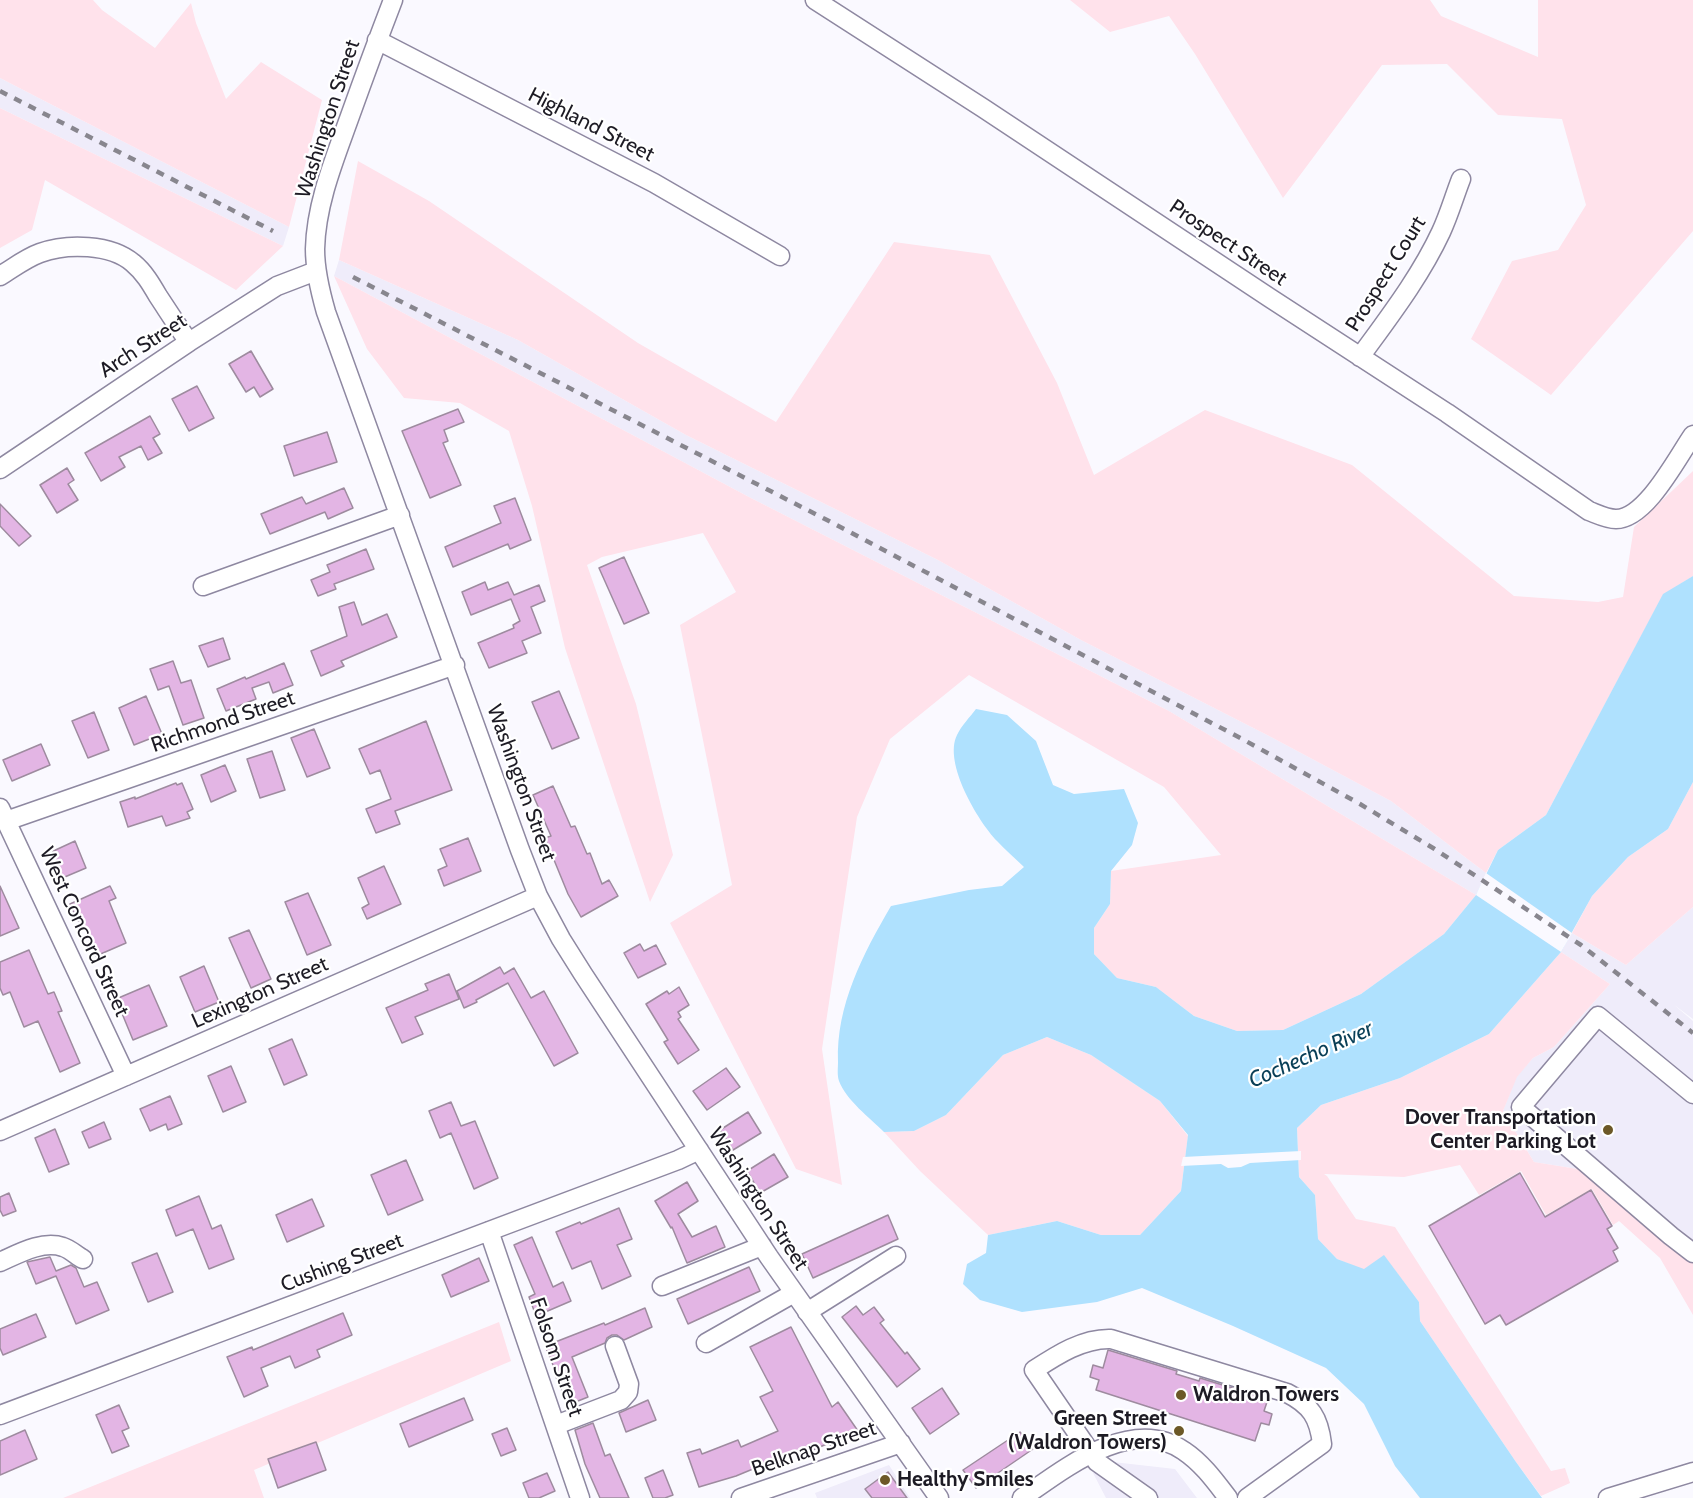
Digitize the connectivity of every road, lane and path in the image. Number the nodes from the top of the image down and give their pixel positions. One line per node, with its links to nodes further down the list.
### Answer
1 (393, 0): 3 (street, Washington Street)
2 (815, 0): 9 (street, Prospect Street)
3 (377, 40): 5 (street, Highland Street); 6 (street, Washington Street)
4 (1461, 179): 9 (street, Prospect Court)
5 (780, 256)
6 (316, 272): 8 (street, Arch Street); 12 (street, Washington Street)
7 (0, 276): 8 (street)
8 (189, 342): 11 (street, Arch Street)
9 (1360, 357): 10 (street, Prospect Street)
10 (1693, 435)
11 (0, 469)
12 (400, 515): 13 (street); 14 (street, Washington Street)
13 (203, 586)
14 (454, 666): 15 (street, Richmond Street); 16 (street, Washington Street)
15 (3, 815): 17 (street, West Concord Street)
16 (538, 896): 17 (street, Lexington Street); 20 (street, Washington Street)
17 (126, 1076): 19 (street, Lexington Street)
18 (1693, 1094): 23 (street)
19 (0, 1131)
20 (699, 1150): 21 (street, Cushing Street); 22 (street, Washington Street)
21 (489, 1231): 32 (street, Cushing Street); 33 (street, Folsom Street)
22 (754, 1249): 27 (street); 28 (street, Washington Street)
23 (1693, 1252)
24 (896, 1256): 29 (street)
25 (83, 1259): 26 (street)
26 (0, 1262)
27 (662, 1286)
28 (794, 1293): 29 (street, Washington Street); 30 (street)
29 (807, 1312): 34 (street, Washington Street)
30 (706, 1343)
31 (615, 1346): 33 (street)
32 (0, 1415)
33 (556, 1425): 37 (street, Folsom Street)
34 (901, 1443): 38 (street, Belknap Street); 39 (street, Washington Street)
35 (1091, 1454): 40 (street); 41 (street); 42 (street); 43 (street)
36 (1693, 1472): 44 (street)
37 (580, 1498)
38 (744, 1498)
39 (939, 1498)
40 (1022, 1498)
41 (1148, 1498)
42 (1228, 1498)
43 (1247, 1498)
44 (1608, 1498)

